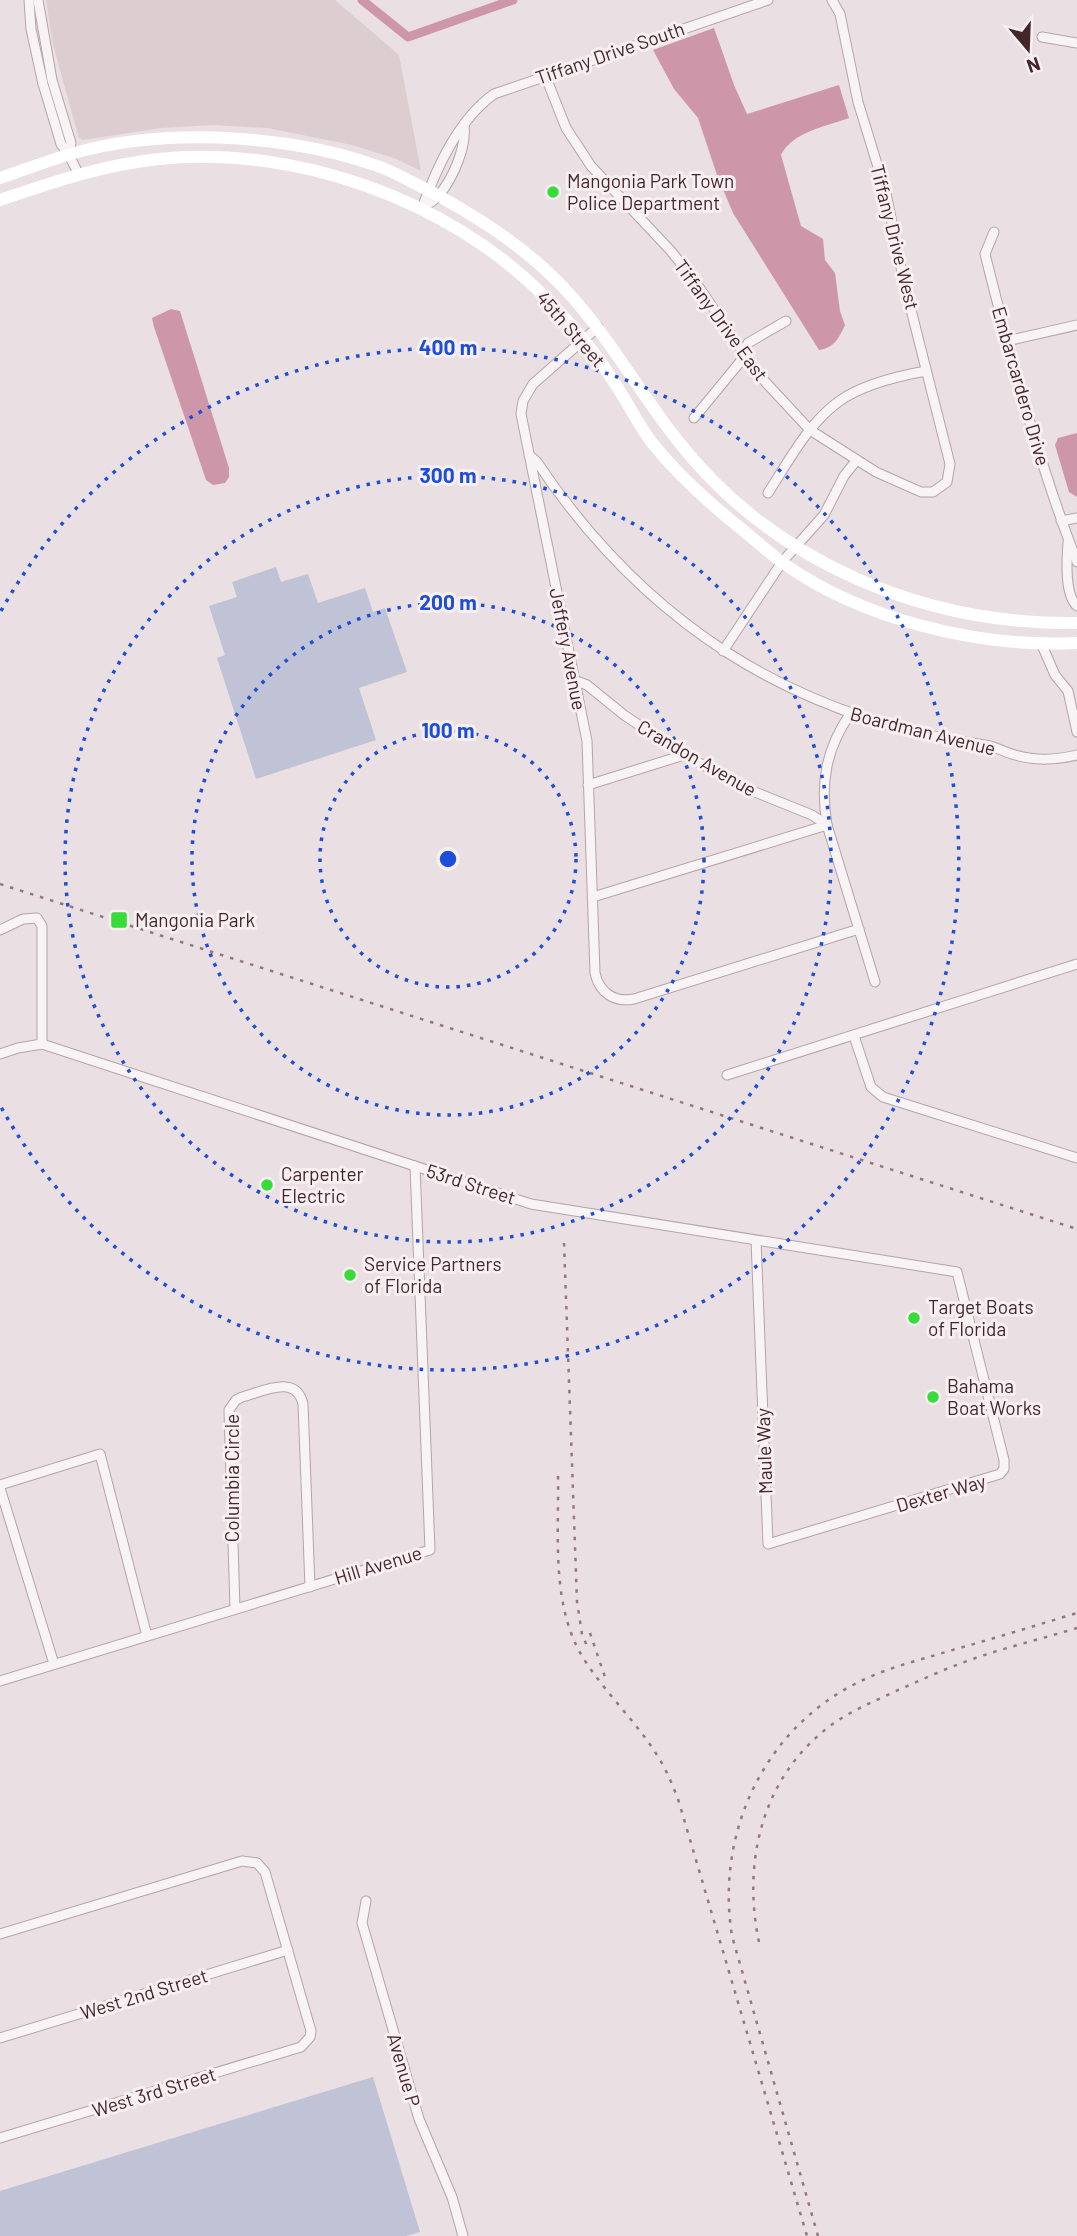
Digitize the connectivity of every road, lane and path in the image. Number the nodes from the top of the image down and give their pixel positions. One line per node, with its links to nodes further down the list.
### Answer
1 (29, 0): 8 (street)
2 (38, 0): 5 (street)
3 (768, 0): 9 (street, Tiffany Drive South)
4 (832, 0): 23 (street, Tiffany Drive West)
5 (43, 28): 8 (street); 10 (street)
6 (1042, 37): 7 (street)
7 (1077, 43)
8 (37, 57): 10 (street)
9 (545, 75): 13 (street, Tiffany Drive South); 22 (street, Tiffany Drive East)
10 (69, 155): 11 (street); 12 (main road, 45th Street); 13 (main road, 45th Street)
11 (78, 173): 14 (main road, 45th Street); 15 (main road, 45th Street)
12 (0, 178)
13 (434, 193): 15 (street, Tiffany Drive South); 19 (main road, 45th Street)
14 (0, 200)
15 (422, 208): 20 (main road, 45th Street)
16 (994, 232): 21 (street, Embarcardero Drive)
17 (786, 321): 22 (street)
18 (1077, 325): 21 (street)
19 (598, 327): 20 (street, Jeffery Avenue); 33 (main road, 45th Street)
20 (584, 340): 26 (street, Jeffery Avenue); 34 (main road, 45th Street)
21 (1007, 341): 31 (street, Embarcardero Drive)
22 (743, 351): 24 (street); 25 (street, Tiffany Drive East)
23 (926, 371): 25 (street); 28 (street, Tiffany Drive West)
24 (694, 418)
25 (810, 430): 27 (street, Tiffany Drive East); 29 (street)
26 (529, 455): 41 (street, Boardman Avenue); 43 (street, Jeffery Avenue)
27 (856, 461): 28 (street, Tiffany Drive East); 33 (street)
28 (949, 477)
29 (768, 493)
30 (1077, 518): 31 (street)
31 (1061, 522): 32 (street, Embarcardero Drive)
32 (1069, 540): 35 (street, Embarcardero Drive); 36 (street, Embarcardero Drive)
33 (795, 547): 34 (street); 37 (main road, 45th Street)
34 (782, 562): 38 (main road, 45th Street); 41 (street)
35 (1077, 562)
36 (1077, 606)
37 (1077, 625): 39 (main road)
38 (1041, 643): 39 (main road, 45th Street); 42 (street)
39 (1057, 643): 40 (main road, 45th Street); 42 (street)
40 (1077, 643)
41 (723, 650): 44 (street, Boardman Avenue)
42 (1049, 663): 45 (street)
43 (574, 680): 46 (street, Crandon Avenue); 48 (street, Jeffery Avenue)
44 (850, 714): 47 (street, Boardman Avenue); 49 (street)
45 (1077, 732)
46 (684, 755): 48 (street); 49 (street, Crandon Avenue)
47 (1077, 755)
48 (588, 785): 50 (street, Jeffery Avenue)
49 (827, 825): 50 (street); 51 (street)
50 (593, 897): 51 (street, Jeffery Avenue)
51 (859, 929): 54 (street)
52 (0, 930): 56 (street)
53 (1077, 964): 55 (street)
54 (875, 982)
55 (854, 1036): 58 (street); 59 (street)
56 (42, 1044): 57 (street); 60 (street, 53rd Street)
57 (0, 1054)
58 (727, 1075)
59 (1077, 1158)
60 (415, 1166): 61 (street, 53rd Street); 65 (street, Hill Avenue)
61 (756, 1240): 62 (street, 53rd Street); 64 (street, Maule Way)
62 (957, 1272): 64 (street, Dexter Way)
63 (0, 1486): 67 (street); 68 (street)
64 (881, 1510)
65 (310, 1587): 66 (street, Hill Avenue); 66 (street, Columbia Circle)
66 (235, 1609): 67 (street, Hill Avenue)
67 (147, 1636): 68 (street, Hill Avenue)
68 (54, 1664): 69 (street, Hill Avenue)
69 (0, 1681)
70 (366, 1901): 75 (street, Avenue P)
71 (0, 1934): 72 (street)
72 (288, 1950): 73 (street, West 2nd Street); 74 (street, West 3rd Street)
73 (0, 2038)
74 (0, 2138)
75 (463, 2236)

